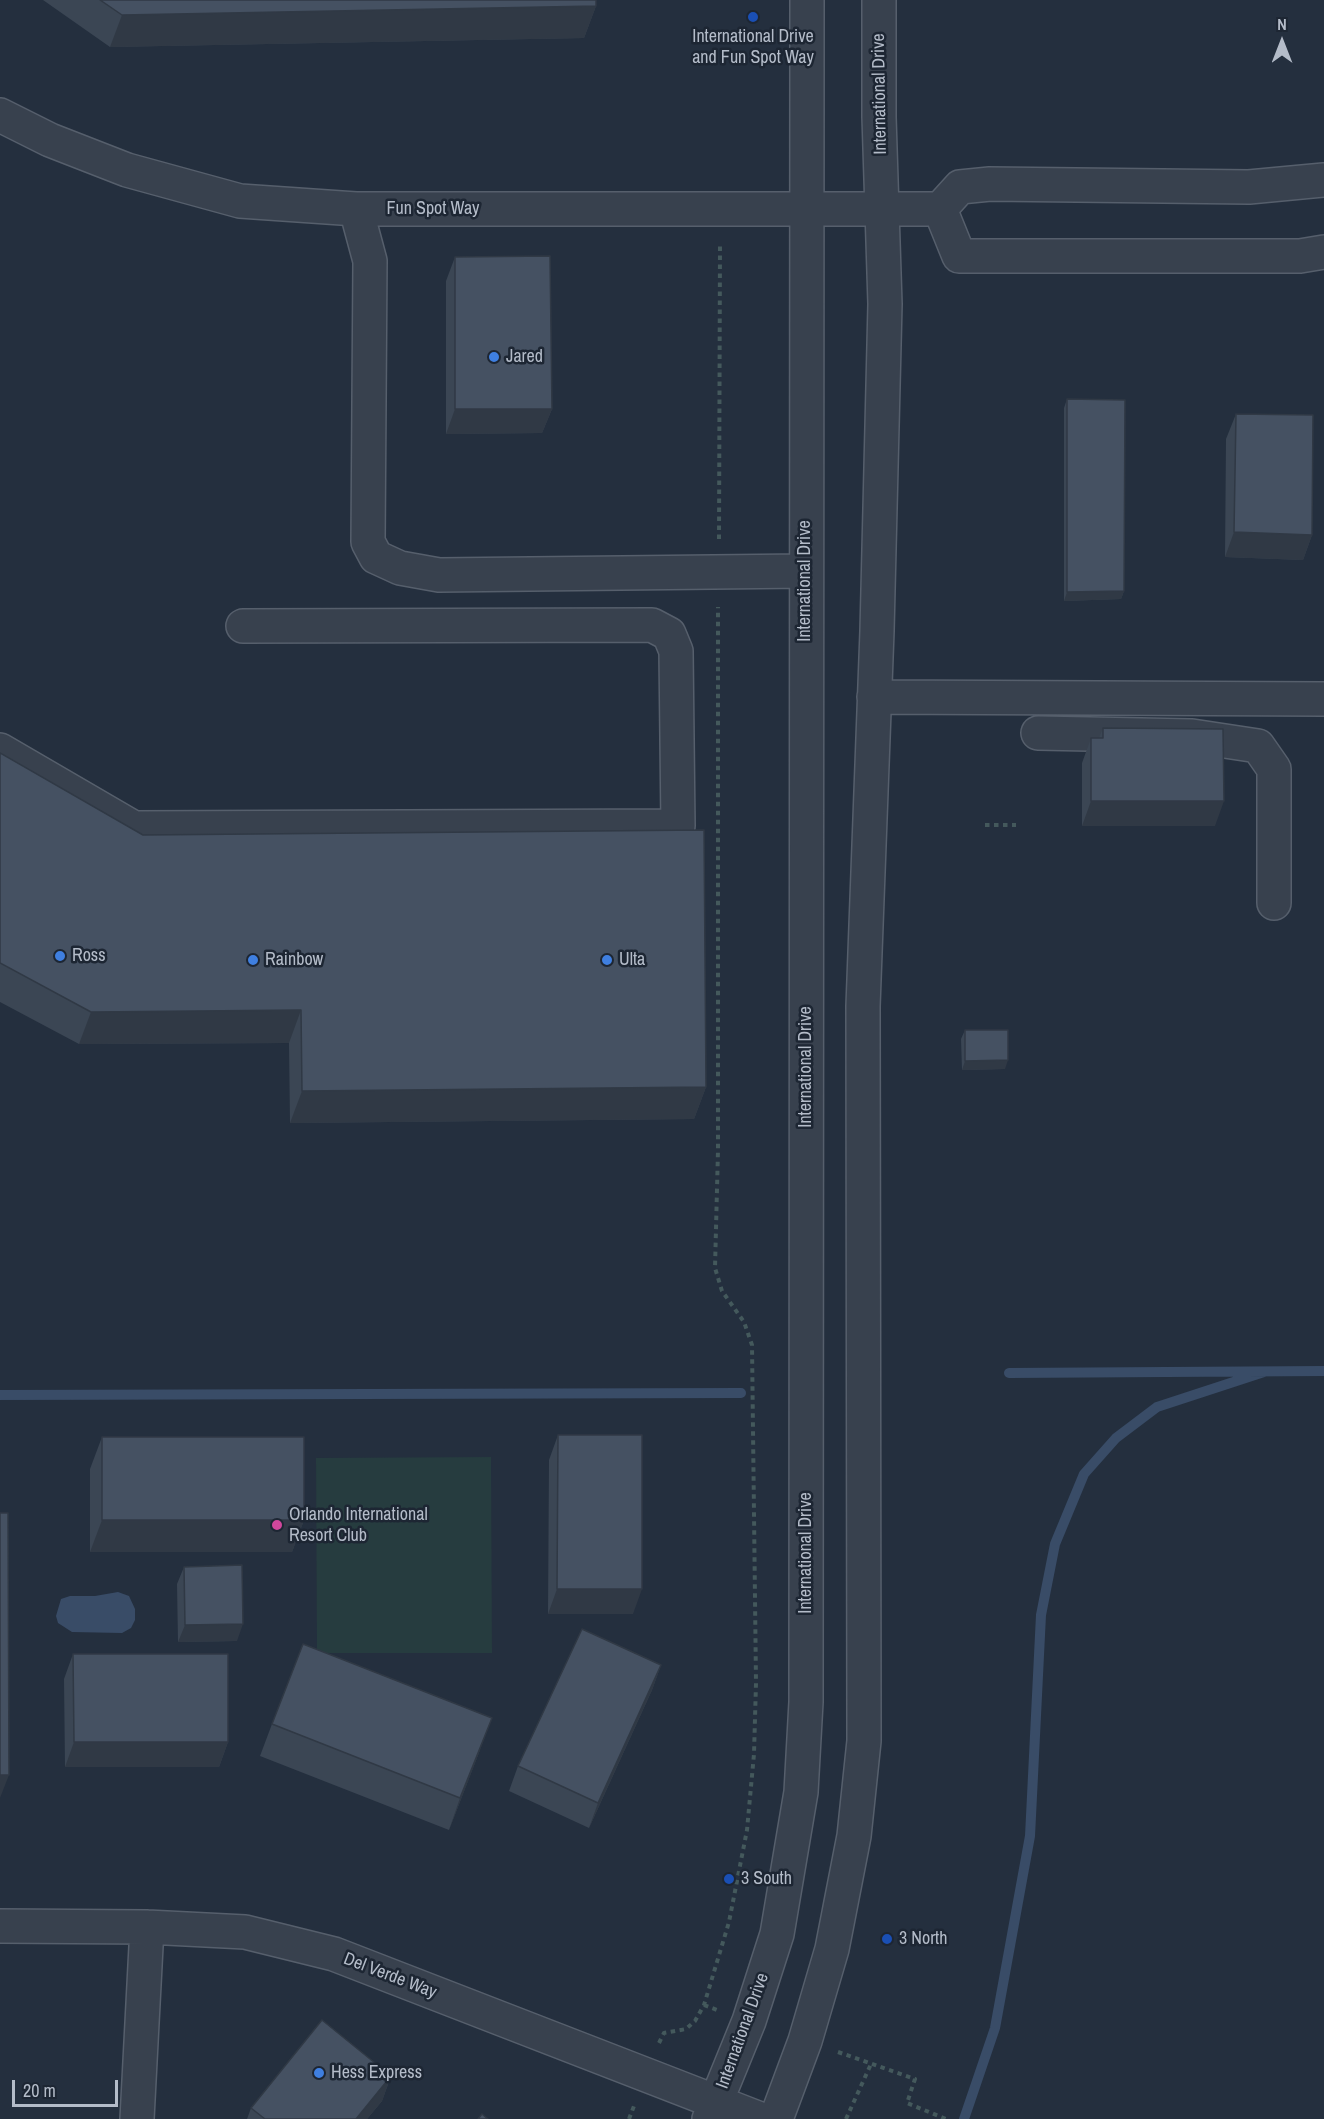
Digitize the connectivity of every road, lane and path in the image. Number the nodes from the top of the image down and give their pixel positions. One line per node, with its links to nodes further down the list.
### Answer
1 (807, 0): 6 (street, International Drive)
2 (879, 0): 7 (street, International Drive)
3 (0, 115): 5 (street, Fun Spot Way)
4 (1324, 180): 8 (street)
5 (356, 209): 6 (street, Fun Spot Way); 13 (street)
6 (806, 209): 7 (street, Fun Spot Way); 12 (street, International Drive)
7 (882, 209): 8 (street, Fun Spot Way); 16 (street, International Drive)
8 (940, 209): 10 (street)
9 (720, 244): 11 (path)
10 (1324, 252)
11 (718, 571): 12 (street); 13 (street); 25 (path)
12 (805, 571): 26 (street, International Drive)
13 (435, 575): 15 (street)
14 (243, 626): 15 (street)
15 (436, 626): 19 (street)
16 (874, 697): 17 (street); 29 (street, International Drive)
17 (1324, 699)
18 (1038, 733): 22 (street)
19 (0, 750)
20 (985, 825): 21 (path)
21 (1016, 825)
22 (1274, 903)
23 (0, 1926): 24 (street, Del Verde Way)
24 (147, 1928): 26 (street, Del Verde Way); 27 (street)
25 (704, 2006)
26 (713, 2111): 28 (street, Del Verde Way)
27 (137, 2119)
28 (760, 2119)
29 (776, 2119)
30 (846, 2119): 31 (path)
31 (946, 2119)

